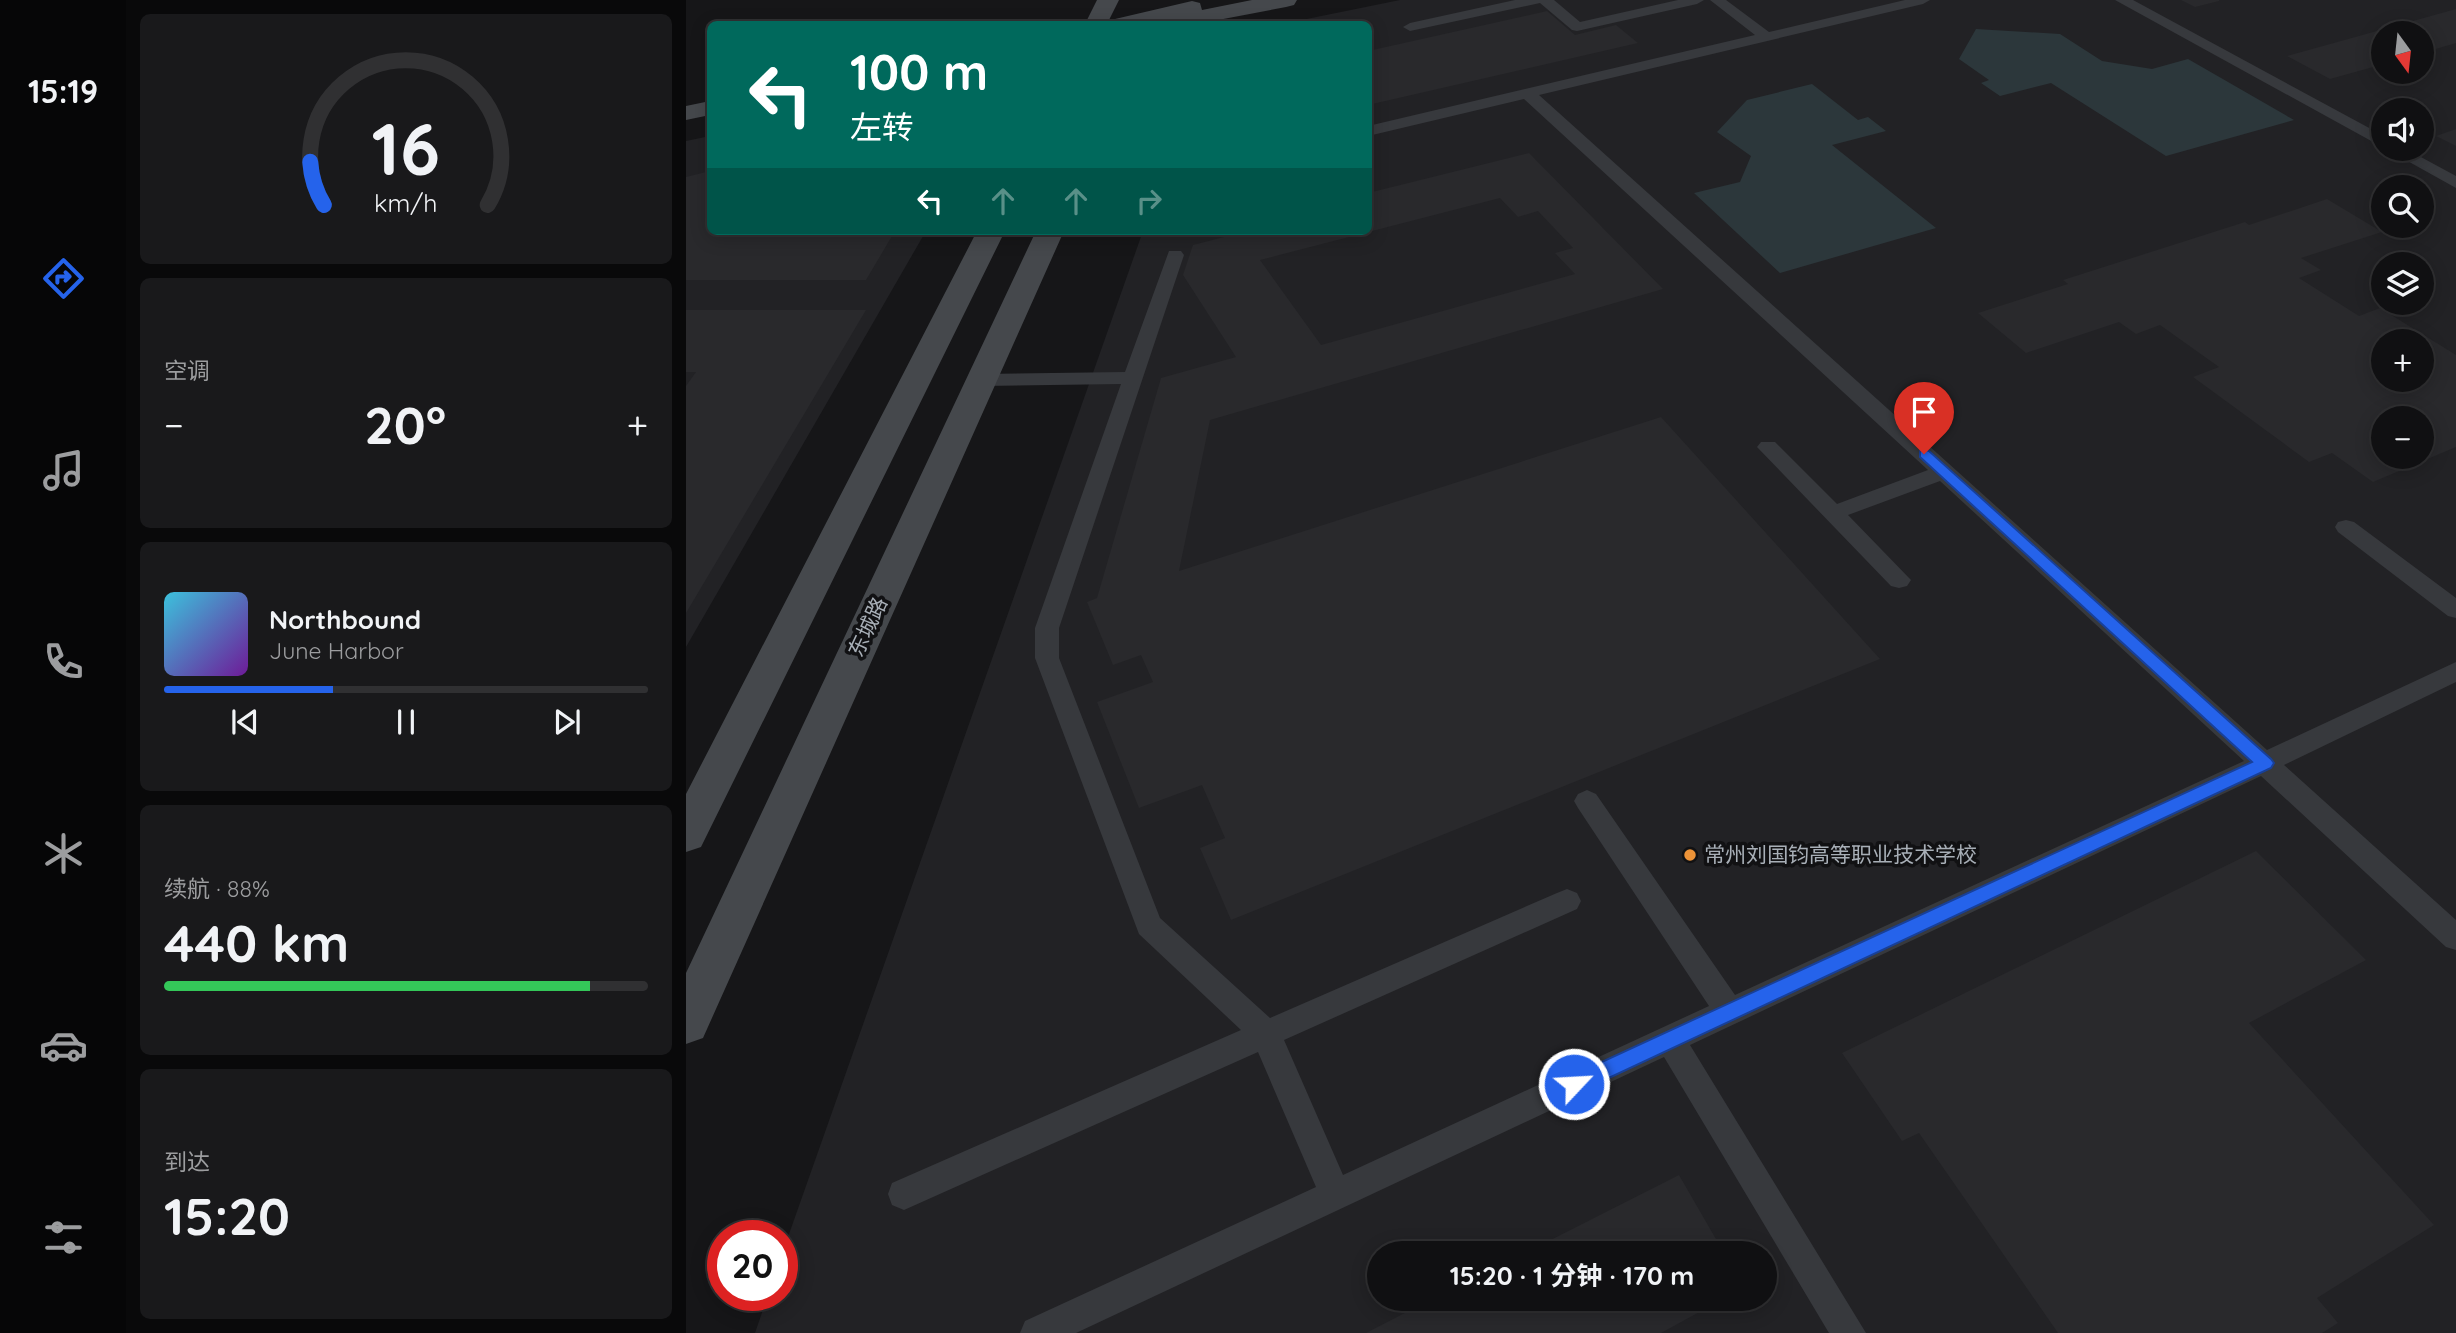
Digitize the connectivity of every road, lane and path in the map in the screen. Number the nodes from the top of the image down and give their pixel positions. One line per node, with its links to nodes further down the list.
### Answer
1 (1108, 0): 13 (main road)
2 (1232, 0): 12 (main road)
3 (1286, 0): 12 (main road)
4 (1535, 0): 15 (lane)
5 (1545, 0): 6 (lane)
6 (1697, 0)
7 (1717, 0): 16 (lane)
8 (1839, 0): 11 (lane)
9 (1923, 0): 11 (lane)
10 (2122, 0): 21 (lane)
11 (1861, 15): 16 (lane)
12 (1154, 16): 14 (main road)
13 (1098, 21)
14 (1135, 21)
15 (1410, 27)
16 (1767, 37): 17 (lane)
17 (1527, 93): 20 (lane); 30 (lane)
18 (707, 109): 19 (main road)
19 (686, 113)
20 (1372, 130)
21 (2371, 136)
22 (2416, 161): 23 (lane)
23 (2456, 183)
24 (989, 235): 38 (main road)
25 (1047, 235): 28 (main road, 东城路)
26 (1175, 255): 27 (lane)
27 (1133, 378): 28 (lane); 43 (lane)
28 (981, 380): 42 (main road, 东城路)
29 (1768, 447): 31 (lane)
30 (1944, 472): 31 (lane); 36 (lane)
31 (1833, 513): 33 (lane)
32 (2346, 527): 34 (lane)
33 (1899, 580)
34 (2456, 610)
35 (2456, 671): 36 (lane)
36 (2265, 763): 40 (lane); 41 (lane)
37 (1587, 801): 41 (lane)
38 (686, 835)
39 (1567, 901): 43 (lane)
40 (2456, 939)
41 (1730, 1012): 44 (lane)
42 (686, 1023)
43 (1266, 1034): 45 (lane); 46 (lane)
44 (1670, 1040): 46 (lane); 48 (lane)
45 (904, 1194)
46 (1335, 1194): 47 (lane)
47 (1037, 1333)
48 (1849, 1333)

